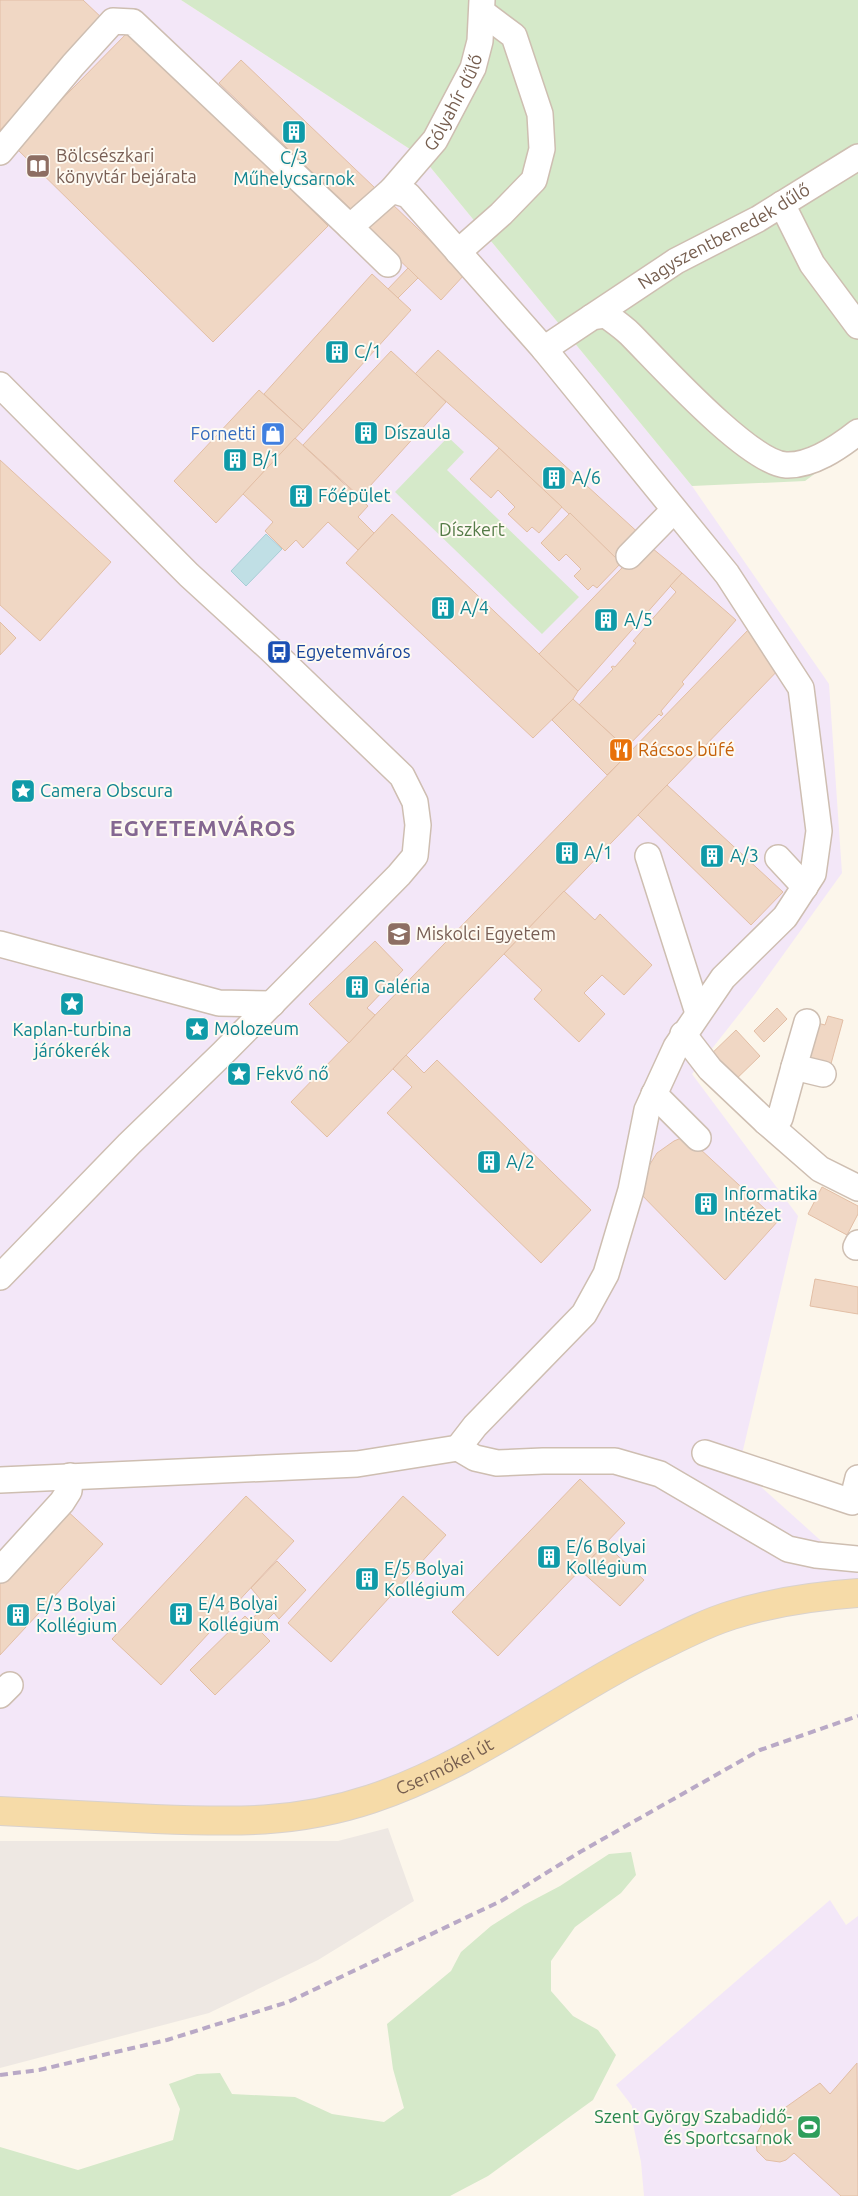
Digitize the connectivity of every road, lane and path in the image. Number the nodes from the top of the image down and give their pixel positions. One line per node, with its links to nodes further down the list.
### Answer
1 (482, 6): 4 (street, Gólyahír dűlő); 7 (street)
2 (0, 152): 6 (street)
3 (858, 157): 5 (street, Nagyszentbenedek dűlő)
4 (392, 190): 6 (street, Gólyahír dűlő); 7 (street)
5 (782, 204): 9 (street, Nagyszentbenedek dűlő); 10 (street)
6 (350, 227): 8 (street)
7 (458, 252): 11 (street)
8 (388, 264)
9 (592, 317): 11 (street, Nagyszentbenedek dűlő); 13 (street)
10 (858, 326)
11 (544, 349): 14 (street)
12 (0, 386): 20 (street)
13 (858, 432)
14 (674, 510): 15 (street); 18 (street)
15 (630, 556)
16 (648, 856): 21 (street)
17 (778, 858): 18 (street)
18 (805, 887): 21 (street)
19 (0, 944): 20 (street)
20 (272, 1004): 30 (street)
21 (698, 1013): 23 (street)
22 (806, 1022): 24 (street)
23 (683, 1034): 26 (street); 27 (street)
24 (794, 1067): 25 (street); 27 (street)
25 (823, 1074)
26 (654, 1094): 28 (street); 31 (street)
27 (766, 1122): 29 (street)
28 (698, 1138)
29 (858, 1188)
30 (6, 1271)
31 (458, 1448): 33 (street); 36 (street)
32 (705, 1453): 34 (street)
33 (70, 1476): 35 (street); 37 (street)
34 (858, 1478)
35 (0, 1480)
36 (858, 1559)
37 (0, 1570)
38 (858, 1593): 39 (main road, Csermőkei út)
39 (0, 1811)

